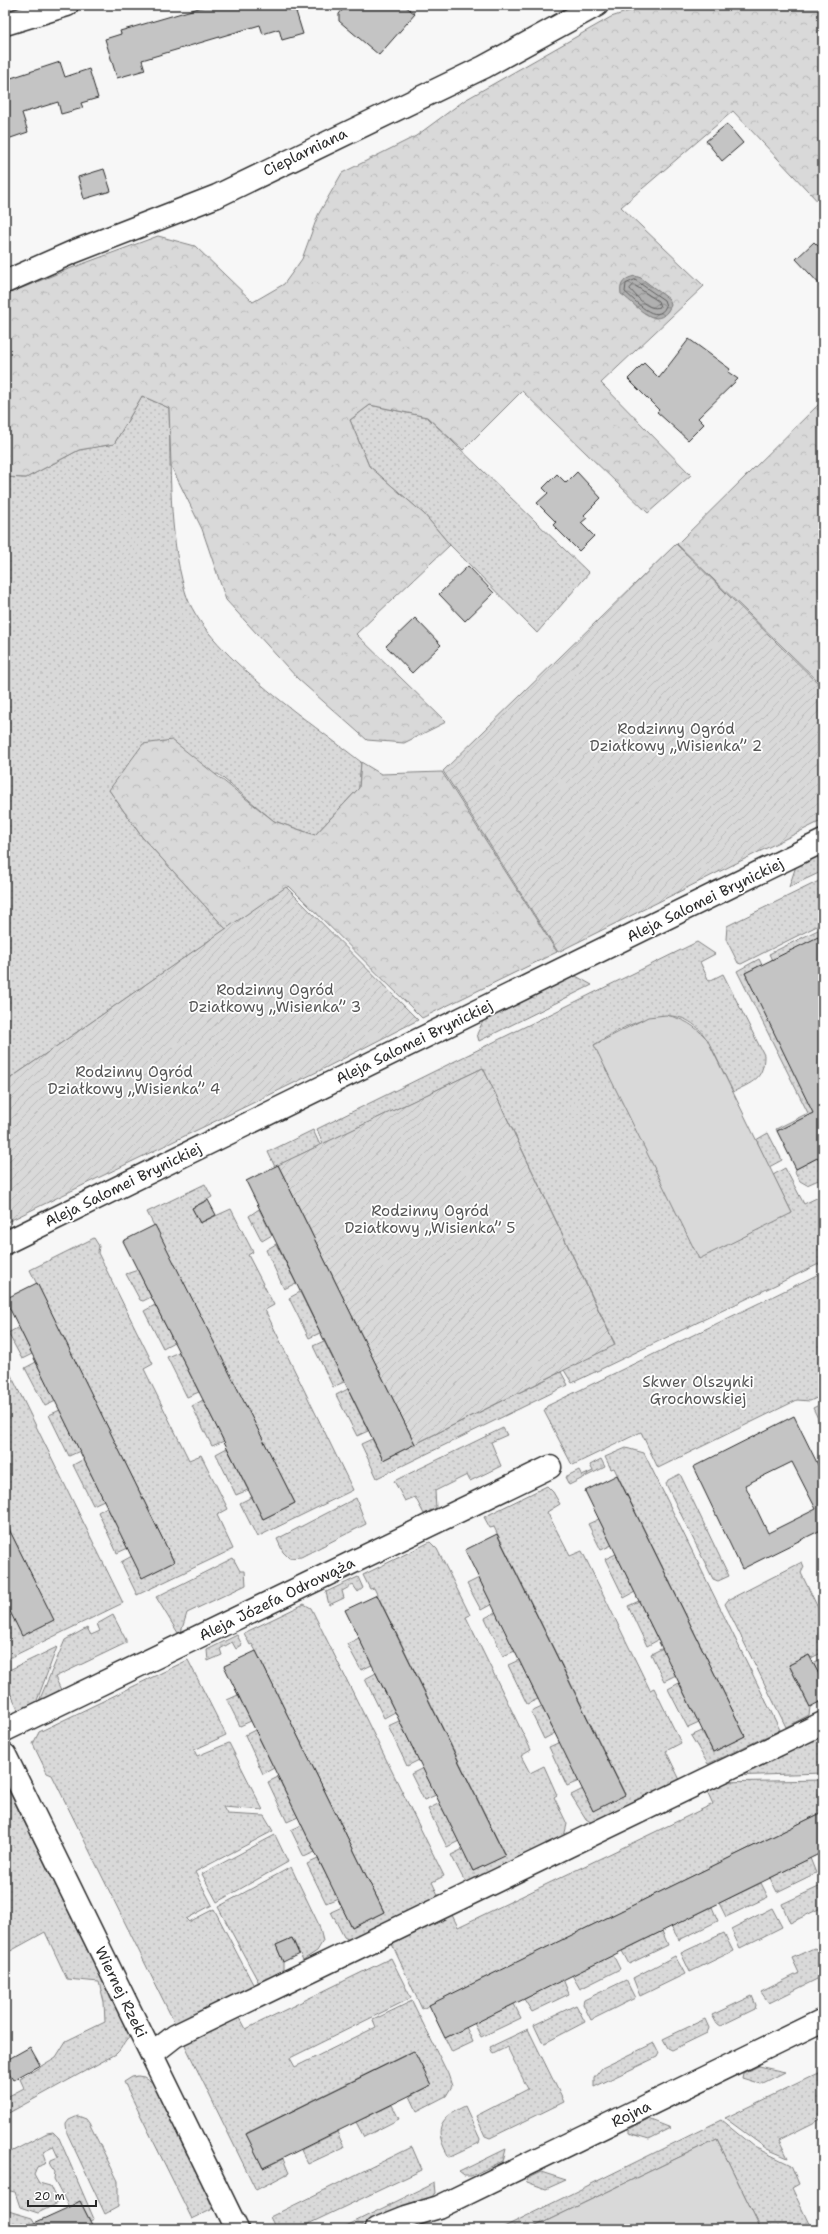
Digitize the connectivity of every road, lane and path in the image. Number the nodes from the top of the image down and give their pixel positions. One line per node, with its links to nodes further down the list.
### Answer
1 (597, 5): 4 (street, Cieplarniana)
2 (54, 7): 3 (street)
3 (5, 24)
4 (5, 282)
5 (823, 841): 6 (street, Aleja Salomei Brynickiej)
6 (5, 1243)
7 (550, 1467): 9 (street, Aleja Józefa Odrowąża)
8 (823, 1723): 12 (street)
9 (5, 1730)
10 (7, 1763): 12 (street, Wiernej Rzeki)
11 (823, 2020): 13 (street, Rojna)
12 (152, 2054): 14 (street, Wiernej Rzeki)
13 (439, 2207): 15 (street, Rojna); 16 (street, Rojna)
14 (237, 2229)
15 (376, 2229)
16 (410, 2229)

